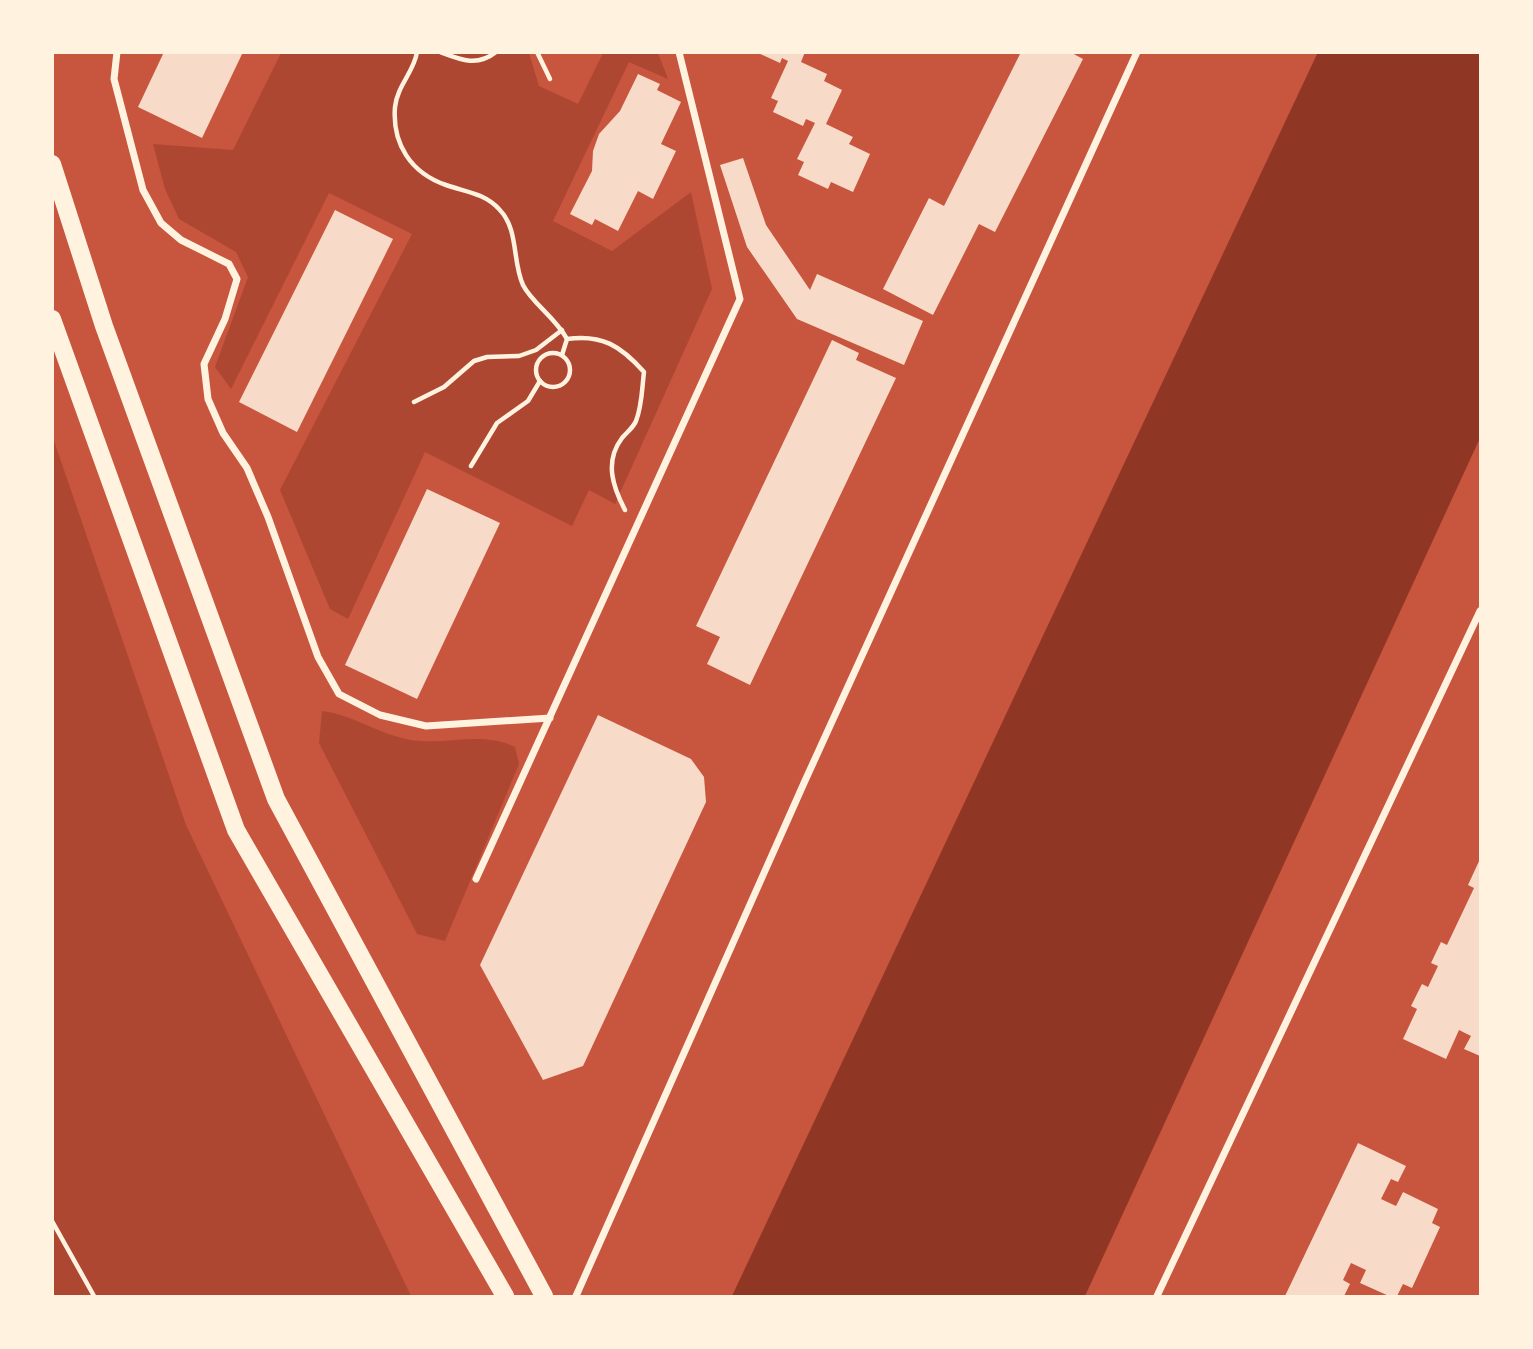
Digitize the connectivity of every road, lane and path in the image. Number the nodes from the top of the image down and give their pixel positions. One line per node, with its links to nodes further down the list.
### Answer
1 (117, 52): 19 (street)
2 (417, 52): 11 (path)
3 (440, 52): 4 (path)
4 (496, 52)
5 (537, 52): 8 (path)
6 (679, 52): 17 (street)
7 (1137, 52): 25 (street)
8 (550, 79)
9 (52, 163): 24 (main road)
10 (52, 319): 23 (main road)
11 (562, 330): 12 (path); 15 (path)
12 (567, 339): 13 (path); 17 (path)
13 (562, 355): 14 (path); 14 (path)
14 (540, 381): 16 (path)
15 (414, 402)
16 (471, 466)
17 (634, 530): 19 (street)
18 (1480, 611): 26 (street)
19 (550, 718): 20 (street)
20 (476, 879)
21 (52, 1221): 22 (path)
22 (94, 1297)
23 (505, 1297)
24 (544, 1297)
25 (576, 1297)
26 (1157, 1297)

